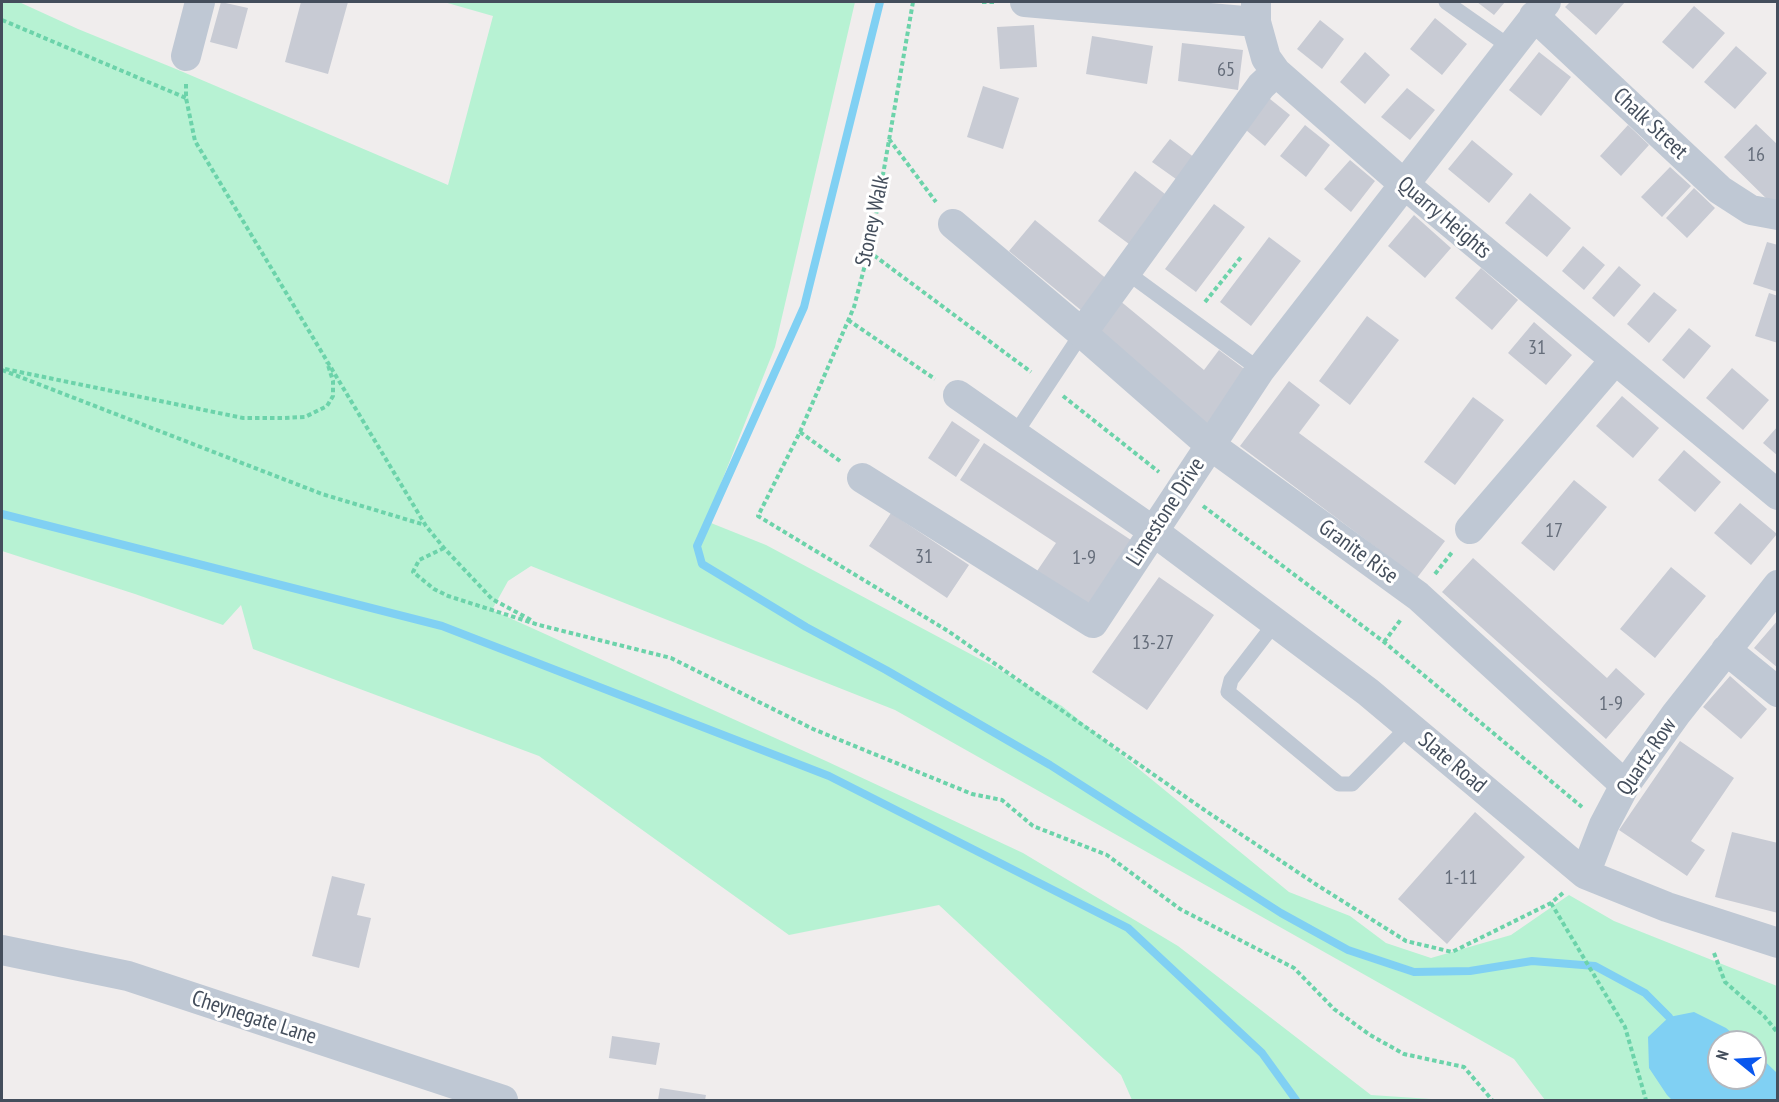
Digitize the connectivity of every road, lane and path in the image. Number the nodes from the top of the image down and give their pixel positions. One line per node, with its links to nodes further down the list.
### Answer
1 (200, 2): 11 (street)
2 (913, 2): 13 (path, Stoney Walk)
3 (982, 2): 4 (path)
4 (991, 2)
5 (1025, 2): 8 (street, Quarry Heights)
6 (1446, 2): 10 (lane)
7 (1540, 9): 10 (street, Chalk Street); 15 (street, Chalk Street)
8 (1256, 12): 12 (street, Quarry Heights)
9 (2, 20): 23 (path)
10 (1510, 47): 14 (street, Chalk Street)
11 (186, 56)
12 (1276, 72): 14 (street, Quarry Heights); 19 (street)
13 (889, 139): 16 (path); 17 (path, Stoney Walk)
14 (1405, 185): 24 (street, Quarry Heights); 26 (street, Limestone Drive)
15 (1778, 215)
16 (953, 224): 22 (street)
17 (868, 251): 20 (path, Stoney Walk); 27 (path)
18 (1242, 256): 21 (path)
19 (1125, 271): 21 (lane); 22 (street)
20 (848, 320): 28 (path); 29 (path, Stoney Walk)
21 (1191, 320): 26 (lane)
22 (1082, 333): 27 (lane); 31 (street, Granite Rise)
23 (325, 354): 25 (path); 35 (path)
24 (1615, 360): 34 (street, Quarry Heights); 36 (street)
25 (2, 370): 35 (path)
26 (1260, 370): 31 (street, Limestone Drive)
27 (1048, 384): 30 (lane); 33 (path)
28 (958, 395): 30 (street)
29 (800, 432): 32 (path); 49 (path, Stoney Walk)
30 (1015, 434): 37 (street)
31 (1210, 445): 33 (street, Limestone Drive); 40 (street, Granite Rise)
32 (862, 478): 37 (street, Limestone Drive)
33 (1181, 489): 37 (street, Limestone Drive); 47 (path)
34 (1778, 495)
35 (426, 526): 38 (path)
36 (1470, 529): 40 (path)
37 (1154, 531): 41 (street, Slate Road)
38 (444, 549): 42 (path); 42 (path)
39 (1778, 585): 43 (street, Quartz Row)
40 (1418, 596): 46 (street, Granite Rise)
41 (1275, 623): 45 (street, Slate Road); 45 (lane)
42 (539, 625): 55 (path)
43 (1726, 650): 44 (street); 46 (street, Quartz Row)
44 (1778, 692)
45 (1409, 726): 48 (street, Slate Road)
46 (1625, 785): 47 (street, Quartz Row)
47 (1604, 825): 48 (street, Quartz Row)
48 (1585, 874): 49 (path); 50 (street, Slate Road)
49 (1551, 903): 56 (path)
50 (1701, 918): 51 (street, Slate Road); 53 (path)
51 (1778, 943)
52 (2, 950): 54 (street, Cheynegate Lane)
53 (1778, 1033)
54 (503, 1101)
55 (1492, 1101)
56 (1646, 1101)

